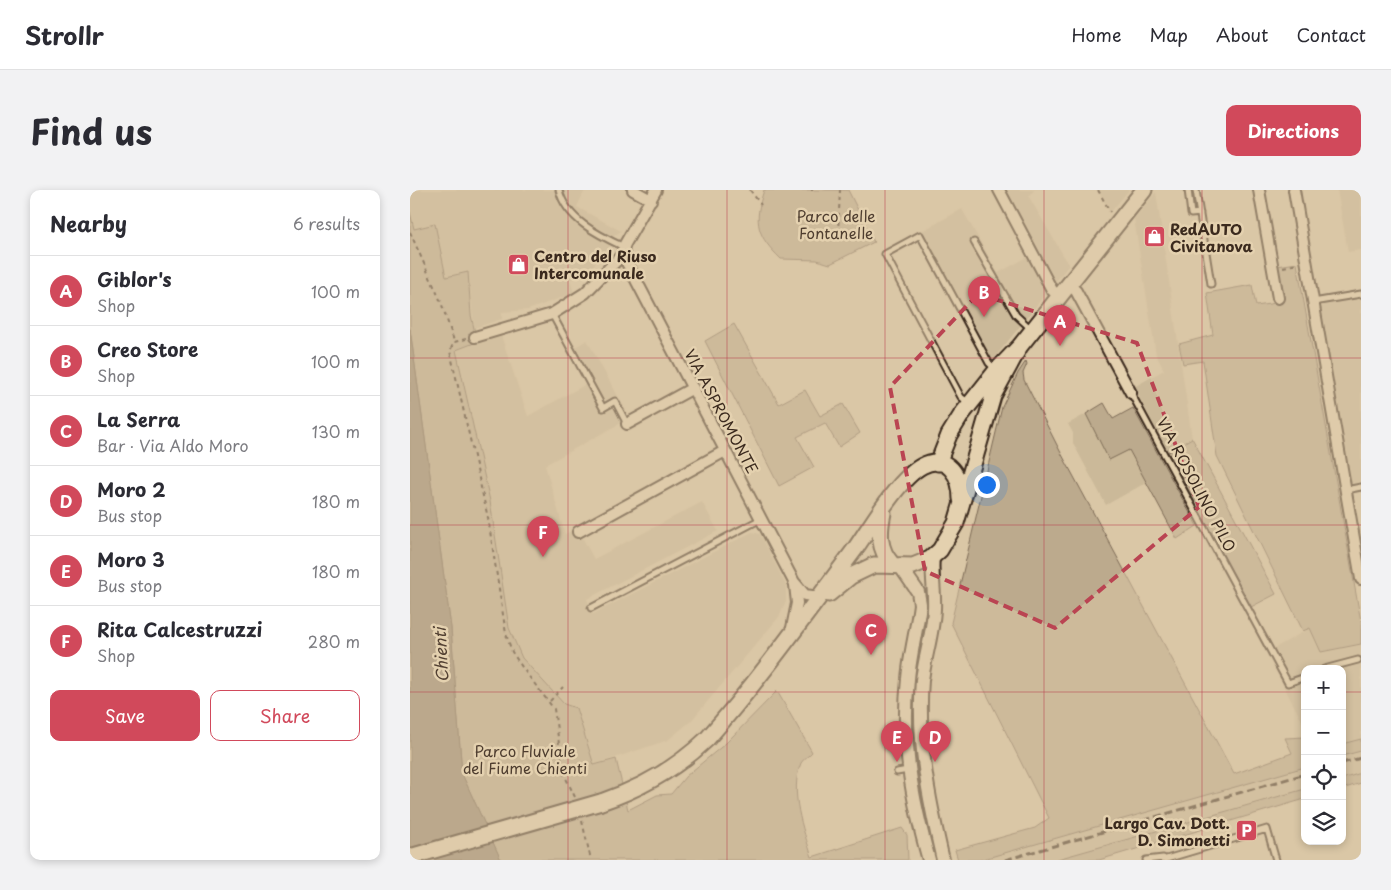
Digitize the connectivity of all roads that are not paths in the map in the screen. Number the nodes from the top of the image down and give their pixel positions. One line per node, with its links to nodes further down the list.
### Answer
1 (554, 190): 10 (lane)
2 (633, 190): 11 (street)
3 (656, 190): 11 (street)
4 (999, 190): 16 (street, VIA ROSOLINO PILO)
5 (1144, 190): 16 (main road)
6 (1188, 190): 12 (lane)
7 (1196, 190): 12 (lane)
8 (1259, 190): 18 (street)
9 (1294, 190): 19 (street)
10 (560, 191): 14 (lane)
11 (650, 200): 14 (street)
12 (1200, 213): 15 (lane)
13 (974, 242): 21 (lane)
14 (623, 251): 20 (street); 25 (street, VIA ASPROMONTE)
15 (1211, 284)
16 (1064, 291): 21 (main road); 26 (street, VIA ROSOLINO PILO)
17 (1361, 294): 19 (lane)
18 (1278, 298)
19 (1313, 302): 32 (street)
20 (552, 314): 22 (street); 28 (lane)
21 (1033, 330): 23 (main road)
22 (476, 337)
23 (1020, 346): 24 (main road); 33 (main road)
24 (996, 371): 27 (main road); 27 (lane)
25 (692, 388): 28 (street); 29 (street, VIA ASPROMONTE)
26 (1131, 393): 48 (lane, VIA ROSOLINO PILO)
27 (970, 404): 30 (main road)
28 (627, 424)
29 (725, 451): 35 (street, VIA ASPROMONTE); 36 (street)
30 (938, 463): 33 (main road); 34 (main road)
31 (1361, 487): 32 (lane)
32 (1346, 490): 39 (street)
33 (961, 499): 37 (main road)
34 (884, 509): 38 (main road); 42 (main road)
35 (761, 519): 41 (street, VIA ASPROMONTE); 43 (lane)
36 (578, 532)
37 (933, 556): 38 (main road); 52 (street)
38 (896, 565): 45 (main road); 51 (street)
39 (1360, 565): 40 (street)
40 (1361, 579)
41 (794, 582): 42 (street, VIA ASPROMONTE); 44 (street, VIA ASPROMONTE)
42 (819, 597): 44 (main road)
43 (591, 608)
44 (791, 633): 45 (main road)
45 (771, 658): 49 (main road, bridge)
46 (1358, 660): 47 (lane)
47 (1339, 665)
48 (1301, 679)
49 (410, 857)
50 (1163, 859): 53 (lane); 54 (lane)
51 (929, 860)
52 (943, 860)
53 (1146, 860)
54 (1276, 860)

